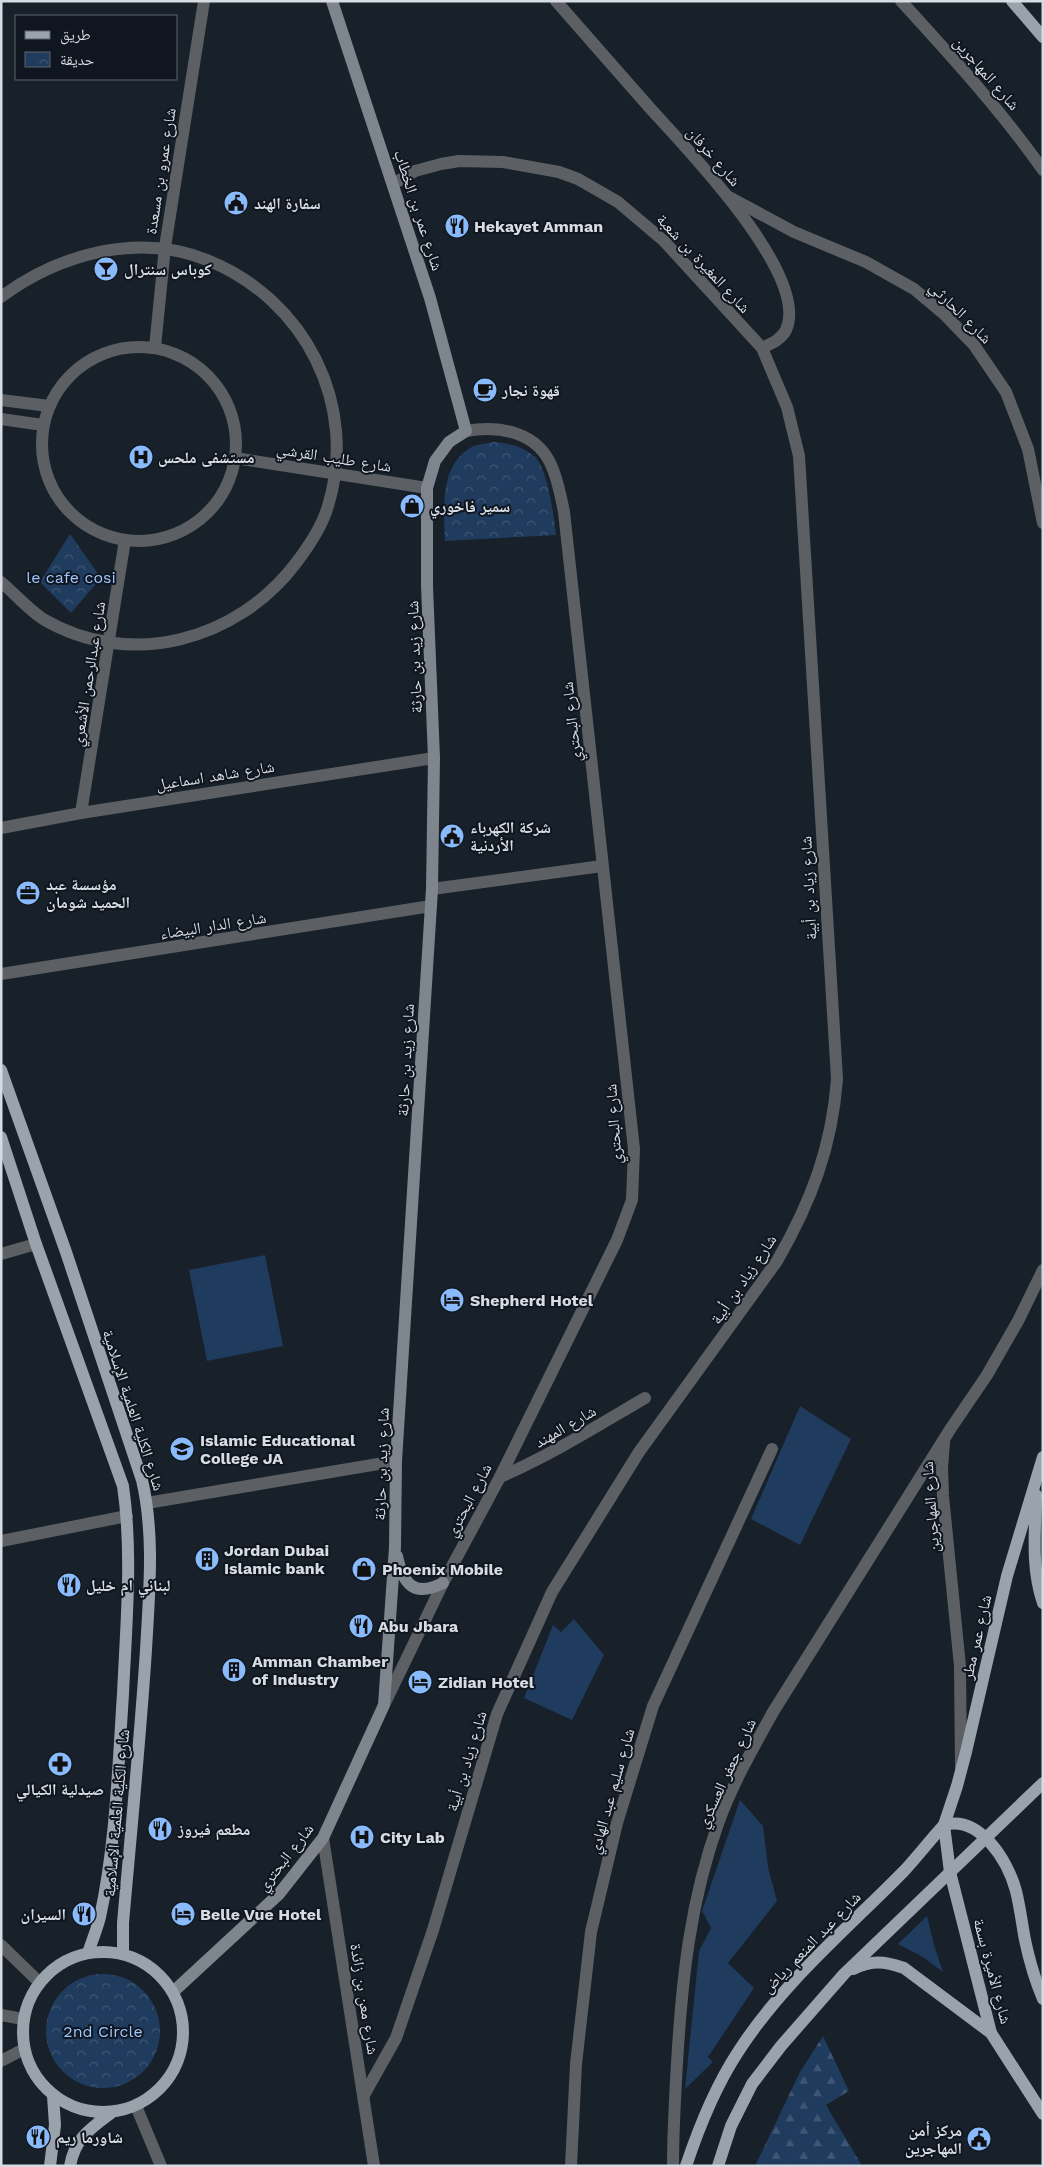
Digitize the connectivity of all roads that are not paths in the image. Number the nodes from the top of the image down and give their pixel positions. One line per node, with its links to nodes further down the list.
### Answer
1 (204, 1): 10 (street, شارع عمرو بن مسعدة)
2 (332, 1): 8 (street, شارع عمر بن الخطاب)
3 (556, 1): 9 (street, شارع خرفان)
4 (901, 1): 7 (street, شارع المهاجرين)
5 (1012, 1): 6 (main road)
6 (1043, 36)
7 (1043, 170)
8 (393, 184): 13 (street, شارع المغيرة بن شعبة); 18 (street, شارع عمر بن الخطاب)
9 (729, 197): 13 (street, شارع خرفان); 22 (street, شارع الحارثي)
10 (165, 247): 11 (street); 12 (street, شارع عمرو بن مسعدة); 20 (street)
11 (1, 298)
12 (155, 347): 15 (street); 19 (street)
13 (762, 348): 70 (street, شارع زياد بن أبية)
14 (1, 400): 15 (street)
15 (49, 406): 17 (street)
16 (1, 419): 17 (street)
17 (43, 425): 23 (street)
18 (466, 431): 21 (street, شارع زيد بن حارثة); 29 (street, شارع البحتري)
19 (235, 458): 20 (street, شارع طليب القرشي); 23 (street)
20 (336, 473): 21 (street, شارع طليب القرشي); 25 (street)
21 (427, 488): 26 (street, شارع زيد بن حارثة)
22 (1043, 523)
23 (125, 540): 25 (street, شارع عبدالرحمن الأشعري)
24 (1, 582): 25 (street)
25 (110, 642): 27 (street, شارع عبدالرحمن الأشعري)
26 (434, 758): 27 (street, شارع شاهد اسماعيل); 30 (street, شارع زيد بن حارثة)
27 (81, 813): 28 (street, شارع شاهد اسماعيل)
28 (1, 828)
29 (602, 866): 30 (street); 44 (street, شارع البحتري)
30 (432, 889): 31 (street, شارع زيد بن حارثة)
31 (431, 906): 32 (street, شارع الدار البيضاء); 42 (street, شارع زيد بن حارثة)
32 (1, 974)
33 (1, 1070): 45 (main road, شارع الكلية العلمية الإسلامية)
34 (1, 1137): 35 (main road, شارع الكلية العلمية الإسلامية)
35 (36, 1244): 36 (street); 46 (main road, شارع الكلية العلمية الإسلامية)
36 (1, 1254)
37 (1043, 1270): 39 (street, شارع المهاجرين)
38 (645, 1398): 44 (street, شارع المهند)
39 (944, 1440): 52 (street, شارع المهاجرين); 80 (street, شارع جعفر العسكري)
40 (772, 1449): 79 (street, شارع سليم عبد الهادي)
41 (1043, 1457): 43 (main road, شارع عمر مطر)
42 (396, 1461): 45 (street); 48 (street, شارع زيد بن حارثة)
43 (1038, 1473): 50 (main road); 52 (main road, شارع عمر مطر)
44 (500, 1477): 49 (street, شارع البحتري)
45 (147, 1503): 60 (main road, شارع الكلية العلمية الإسلامية)
46 (127, 1516): 47 (street); 59 (main road, شارع الكلية العلمية الإسلامية)
47 (1, 1541)
48 (395, 1546): 49 (street); 51 (street, شارع زيد بن حارثة)
49 (443, 1583): 51 (street, شارع البحتري)
50 (1043, 1603)
51 (384, 1705): 55 (street, شارع البحتري)
52 (961, 1769): 54 (main road, شارع عمر مطر)
53 (1043, 1783): 56 (main road)
54 (944, 1825): 56 (main road); 57 (main road, شارع الأميرة بسمة); 81 (main road, شارع عبد المنعم رياض)
55 (323, 1838): 63 (street, شارع البحتري); 70 (street, شارع معن بن زائدة)
56 (985, 1838): 57 (main road); 64 (main road)
57 (950, 1872): 61 (main road); 67 (main road, شارع الأميرة بسمة)
58 (1, 1945): 62 (street)
59 (88, 1953): 60 (main road); 62 (main road)
60 (123, 1954): 63 (main road)
61 (844, 1974): 67 (main road); 82 (main road)
62 (39, 1982): 66 (main road)
63 (173, 1992): 72 (main road)
64 (1043, 1999)
65 (1, 2015): 66 (street)
66 (23, 2019): 68 (main road)
67 (992, 2033): 74 (main road, شارع الأميرة بسمة)
68 (24, 2049): 69 (street); 71 (main road)
69 (1, 2061)
70 (364, 2095): 78 (street, شارع معن بن زائدة)
71 (53, 2096): 73 (main road); 75 (main road)
72 (136, 2106): 73 (main road); 77 (street)
73 (111, 2113): 76 (main road)
74 (1043, 2114)
75 (50, 2166)
76 (70, 2166)
77 (161, 2166)
78 (374, 2166)
79 (571, 2166)
80 (673, 2166)
81 (686, 2166)
82 (718, 2166)

